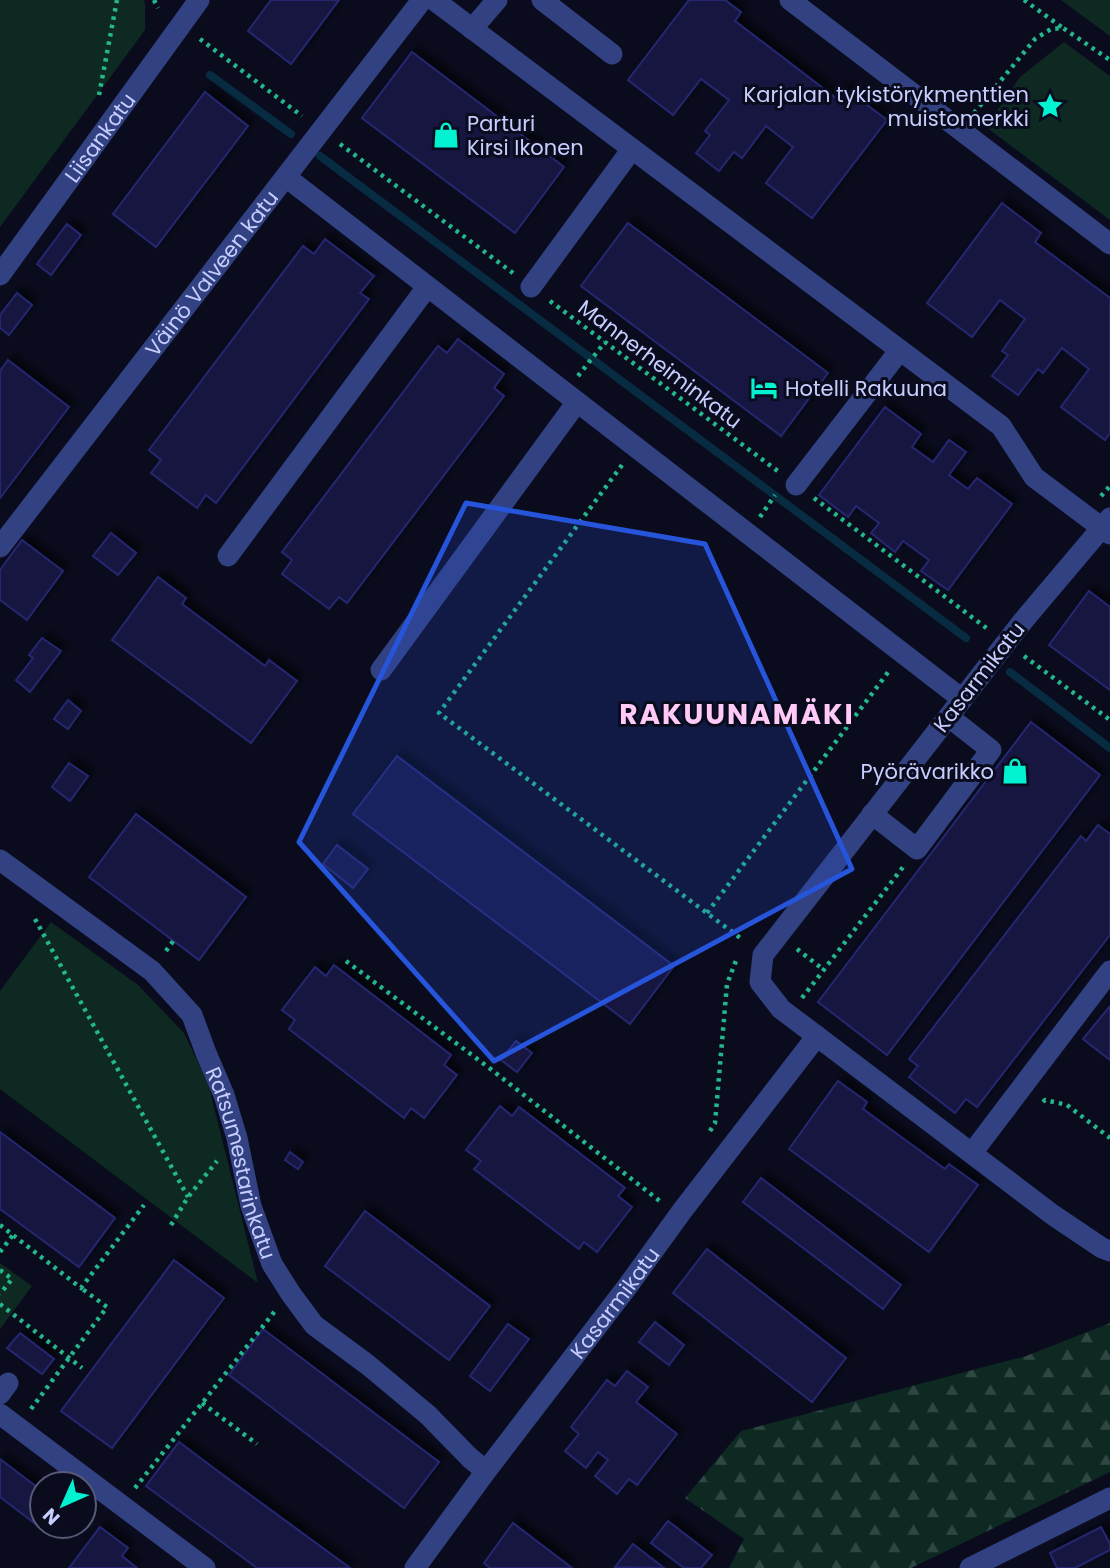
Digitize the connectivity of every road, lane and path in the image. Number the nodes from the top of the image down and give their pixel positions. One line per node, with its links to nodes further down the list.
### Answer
1 (117, 0): 16 (path)
2 (154, 0): 10 (path)
3 (199, 0): 22 (street, Liisankatu)
4 (422, 0): 18 (street, Väinö Valveen katu)
5 (433, 0): 12 (street)
6 (497, 0): 12 (street)
7 (542, 0): 14 (street)
8 (790, 0): 17 (street)
9 (1024, 0): 11 (path)
10 (158, 8)
11 (1063, 28): 15 (path); 17 (path)
12 (472, 29): 19 (street)
13 (199, 38): 18 (path, Mannerheiminkatu)
14 (611, 54)
15 (1110, 60)
16 (97, 104)
17 (960, 130): 21 (street)
18 (322, 131): 20 (street, Väinö Valveen katu); 24 (path, Mannerheiminkatu)
19 (632, 149): 24 (street); 26 (street)
20 (286, 177): 23 (street); 32 (street, Väinö Valveen katu)
21 (1110, 244)
22 (0, 275)
23 (427, 287): 28 (street); 33 (street)
24 (531, 287): 25 (path, Mannerheiminkatu)
25 (605, 342): 27 (path); 30 (path, Mannerheiminkatu)
26 (900, 350): 30 (street); 31 (street)
27 (585, 368)
28 (577, 402): 29 (street); 38 (street)
29 (635, 448): 37 (street); 45 (path)
30 (796, 485): 34 (path, Mannerheiminkatu)
31 (1107, 527): 36 (street, Kasarmikatu)
32 (0, 547)
33 (228, 556)
34 (985, 626): 35 (path); 36 (path, Mannerheiminkatu)
35 (977, 636)
36 (1006, 643): 39 (street, Kasarmikatu); 41 (path, Mannerheiminkatu)
37 (902, 654): 39 (street); 45 (path)
38 (381, 670)
39 (962, 699): 40 (street, Kasarmikatu)
40 (948, 717): 42 (street, Kasarmikatu); 43 (street)
41 (1110, 720)
42 (872, 814): 43 (street); 52 (street, Kasarmikatu)
43 (917, 849): 51 (path)
44 (0, 860): 55 (street, Ratsumestarinkatu)
45 (707, 913): 48 (path)
46 (35, 919): 59 (path)
47 (750, 930): 48 (path)
48 (743, 940): 54 (path)
49 (346, 961): 58 (path)
50 (1110, 971): 57 (street)
51 (799, 1001)
52 (817, 1036): 57 (street, Kasarmikatu); 76 (street, Kasarmikatu)
53 (1035, 1108): 56 (path)
54 (709, 1133)
55 (237, 1138): 59 (path); 76 (street, Ratsumestarinkatu)
56 (1110, 1138)
57 (972, 1153): 64 (street, Kasarmikatu)
58 (668, 1193)
59 (188, 1197): 62 (path)
60 (144, 1205): 67 (path)
61 (0, 1226): 63 (path)
62 (171, 1226)
63 (13, 1235): 65 (path); 67 (path)
64 (1110, 1251)
65 (0, 1252)
66 (0, 1270): 68 (path)
67 (81, 1288): 71 (path)
68 (0, 1294)
69 (0, 1304): 71 (path)
70 (279, 1306): 73 (path)
71 (69, 1358): 72 (path); 74 (path)
72 (82, 1368)
73 (202, 1403): 75 (path); 78 (path)
74 (8, 1421): 78 (street)
75 (257, 1444)
76 (486, 1471): 80 (street, Kasarmikatu)
77 (1110, 1498): 81 (street)
78 (121, 1505): 79 (street)
79 (205, 1568)
80 (415, 1568)
81 (970, 1568)

